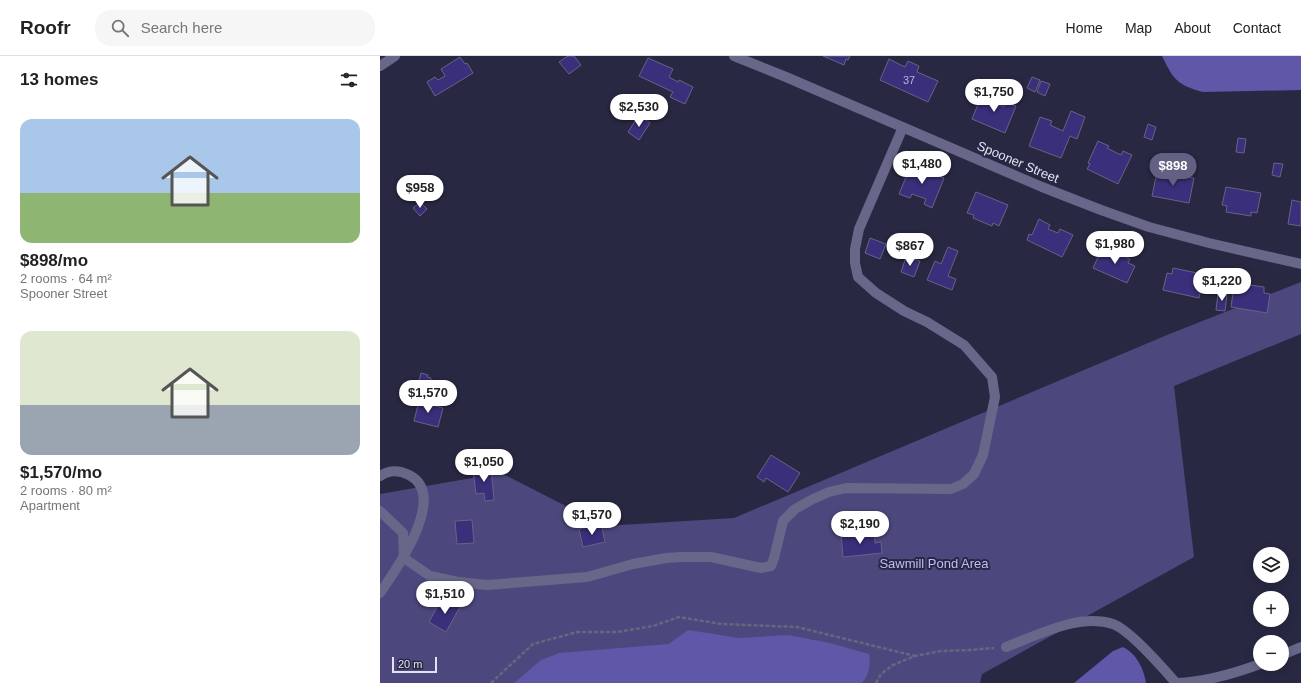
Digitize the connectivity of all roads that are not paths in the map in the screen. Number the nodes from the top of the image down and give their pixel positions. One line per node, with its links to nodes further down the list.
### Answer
1 (395, 56): 3 (street)
2 (734, 56): 4 (street, Spooner Street)
3 (380, 66)
4 (903, 127): 5 (street, Spooner Street); 8 (street)
5 (1301, 264)
6 (380, 476): 8 (street)
7 (380, 511): 8 (street)
8 (404, 558): 9 (street)
9 (380, 593)
10 (1006, 647): 15 (street)
11 (1301, 647): 12 (street)
12 (1289, 652)
13 (1253, 666): 14 (street)
14 (1234, 673): 15 (street); 16 (street)
15 (1176, 683)
16 (1226, 683)

